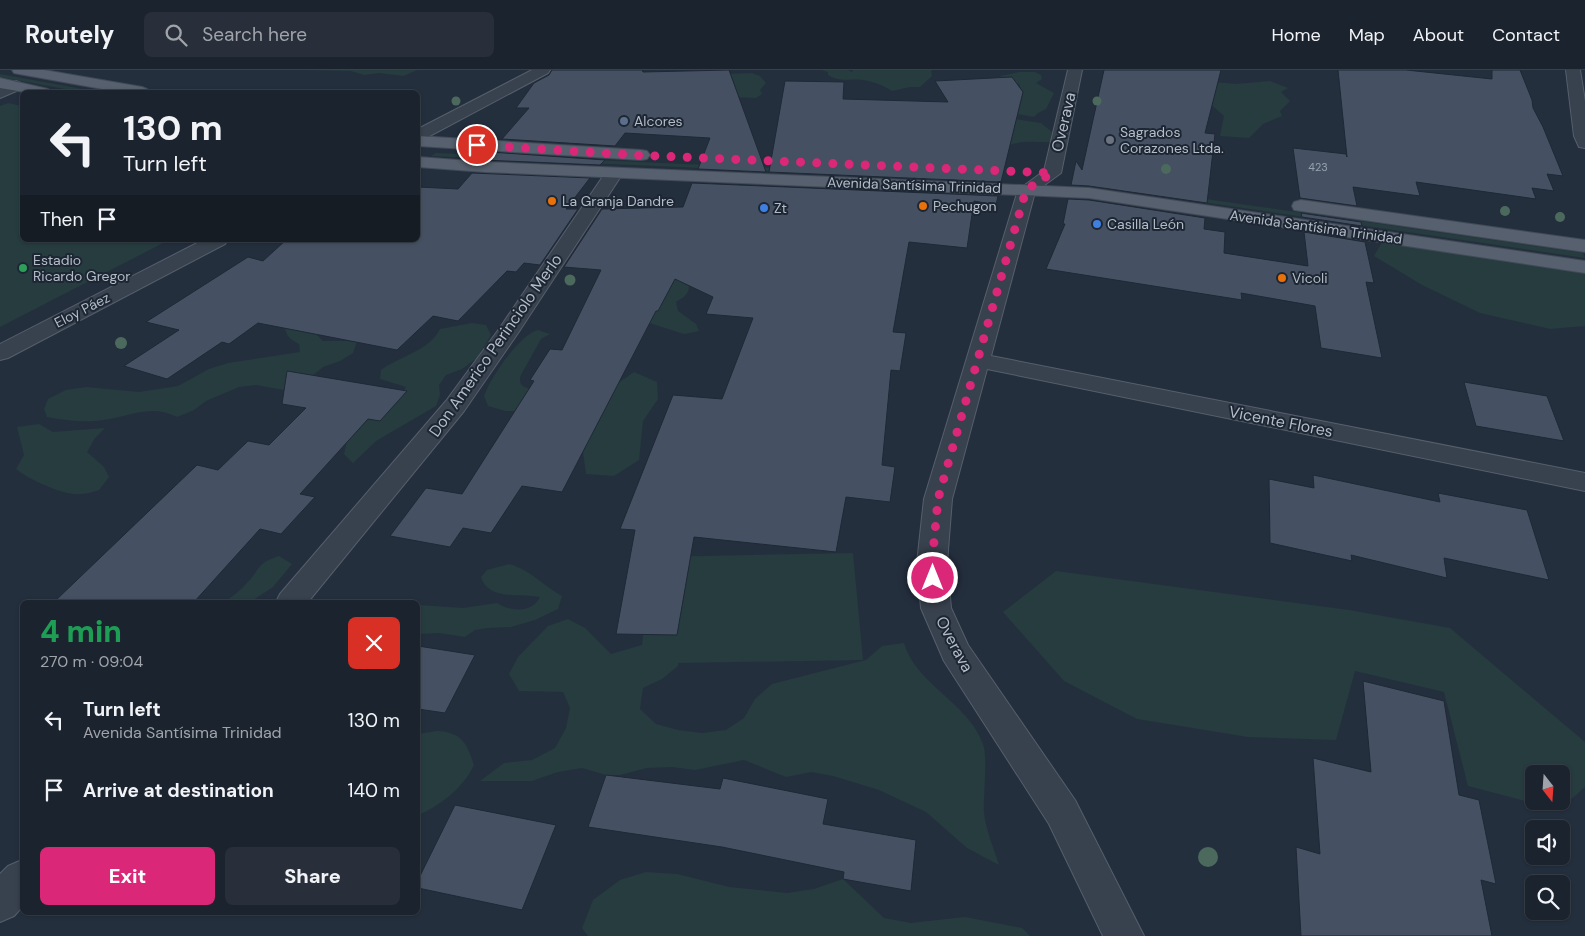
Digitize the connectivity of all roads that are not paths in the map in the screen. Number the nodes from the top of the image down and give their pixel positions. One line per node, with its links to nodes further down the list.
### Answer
1 (19, 70): 8 (main road)
2 (543, 70): 10 (street)
3 (1075, 70): 16 (street, Overava)
4 (1572, 70): 12 (street)
5 (0, 83): 6 (main road)
6 (16, 86): 7 (main road); 9 (street)
7 (37, 90)
8 (131, 90)
9 (0, 93)
10 (420, 134)
11 (420, 141): 13 (main road)
12 (1585, 143)
13 (654, 156)
14 (420, 162): 15 (main road, Avenida Santísima Trinidad)
15 (614, 173): 17 (main road, Avenida Santísima Trinidad); 26 (street, Don Americo Perinciolo Merlo)
16 (1052, 173): 17 (main road, Avenida Santísima Trinidad); 18 (main road, Avenida Santísima Trinidad)
17 (1024, 180): 22 (main road, Avenida Santísima Trinidad); 24 (street, Overava)
18 (1146, 184)
19 (1283, 203): 21 (main road, Avenida Santísima Trinidad)
20 (214, 242): 23 (street, Eloy Páez)
21 (1585, 246)
22 (1585, 267)
23 (0, 353)
24 (978, 360): 25 (street, Vicente Flores); 29 (street, Overava)
25 (1585, 482)
26 (293, 600)
27 (20, 881): 28 (street)
28 (0, 902)
29 (1124, 936)

